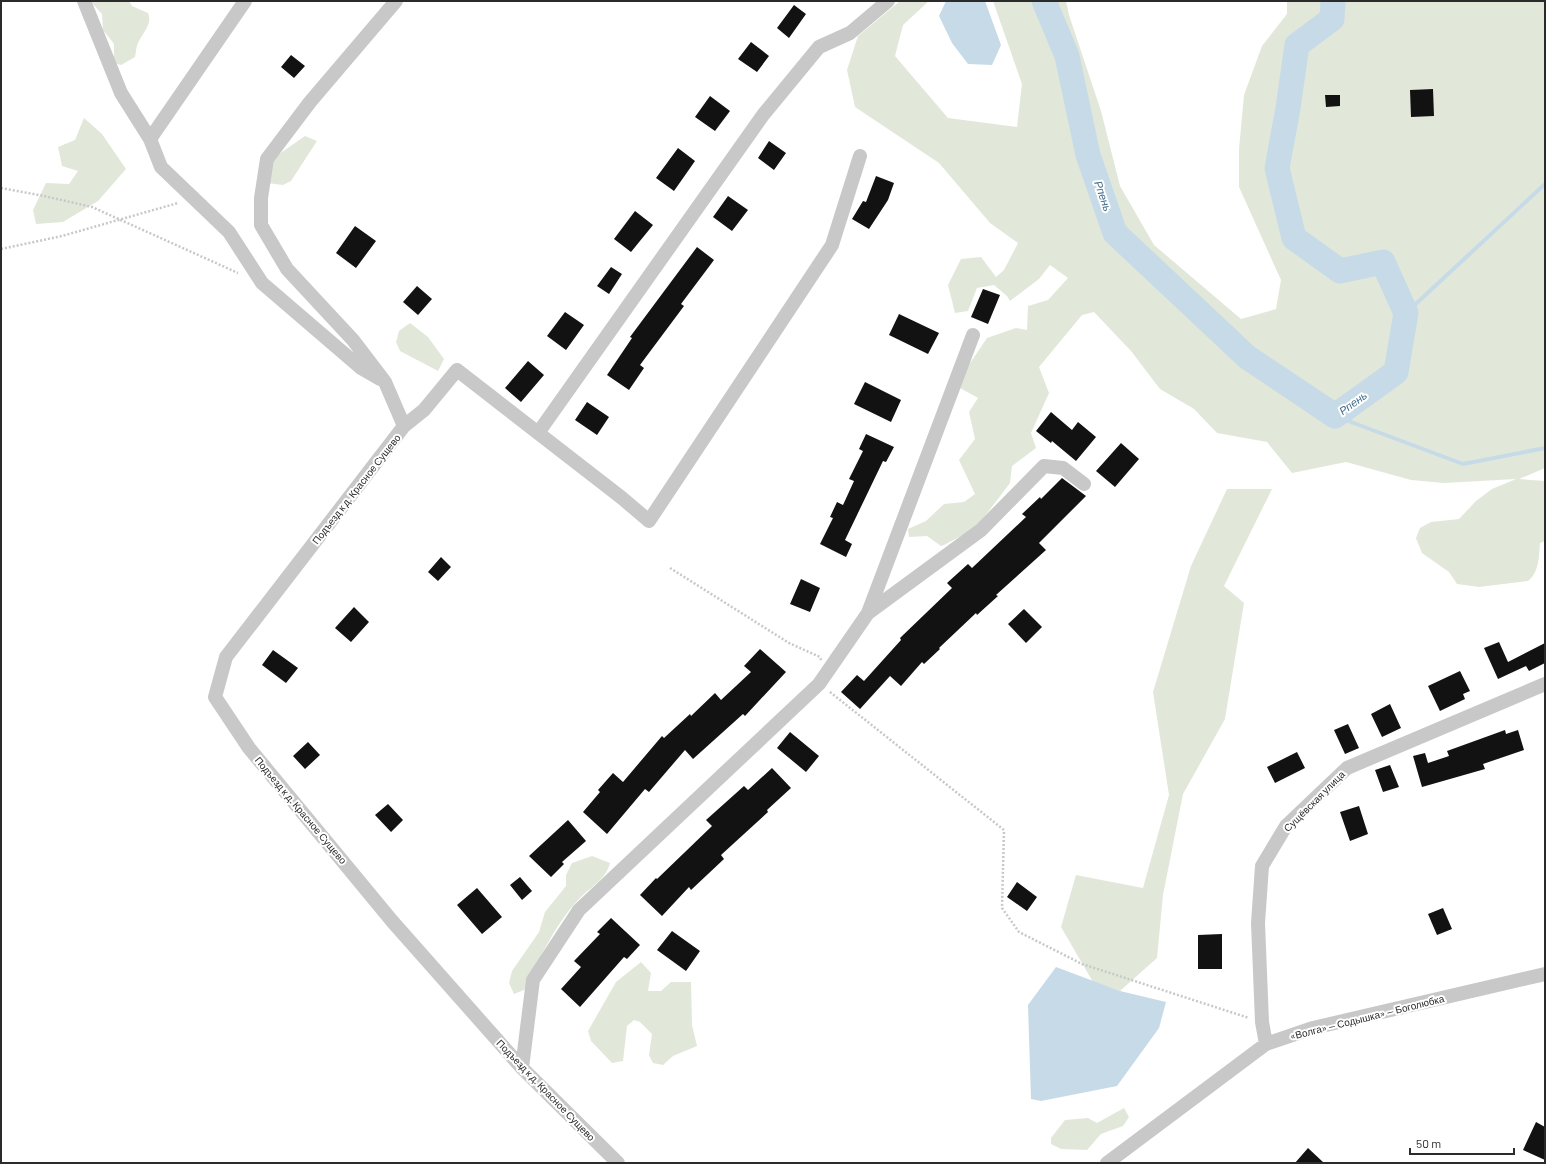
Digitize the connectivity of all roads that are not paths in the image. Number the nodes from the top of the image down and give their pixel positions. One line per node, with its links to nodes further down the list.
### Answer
1 (84, 1): 5 (street)
2 (245, 1): 5 (street)
3 (396, 1): 8 (street)
4 (888, 1): 10 (street)
5 (150, 139): 8 (street)
6 (860, 156): 10 (street)
7 (973, 335): 12 (street)
8 (385, 382): 9 (street)
9 (404, 426): 10 (street, Подъезд к д. Красное Сущево); 16 (street, Подъезд к д. Красное Сущево)
10 (538, 432)
11 (1084, 484): 12 (street)
12 (868, 613): 16 (street)
13 (1545, 684): 15 (street, Сущёвская улица)
14 (1545, 974): 15 (street, «Волга» — Содышка» — Боголюбка)
15 (1266, 1044): 18 (street, «Волга» — Содышка» — Боголюбка)
16 (522, 1068): 17 (street, Подъезд к д. Красное Сущево)
17 (618, 1163)
18 (1107, 1163)

